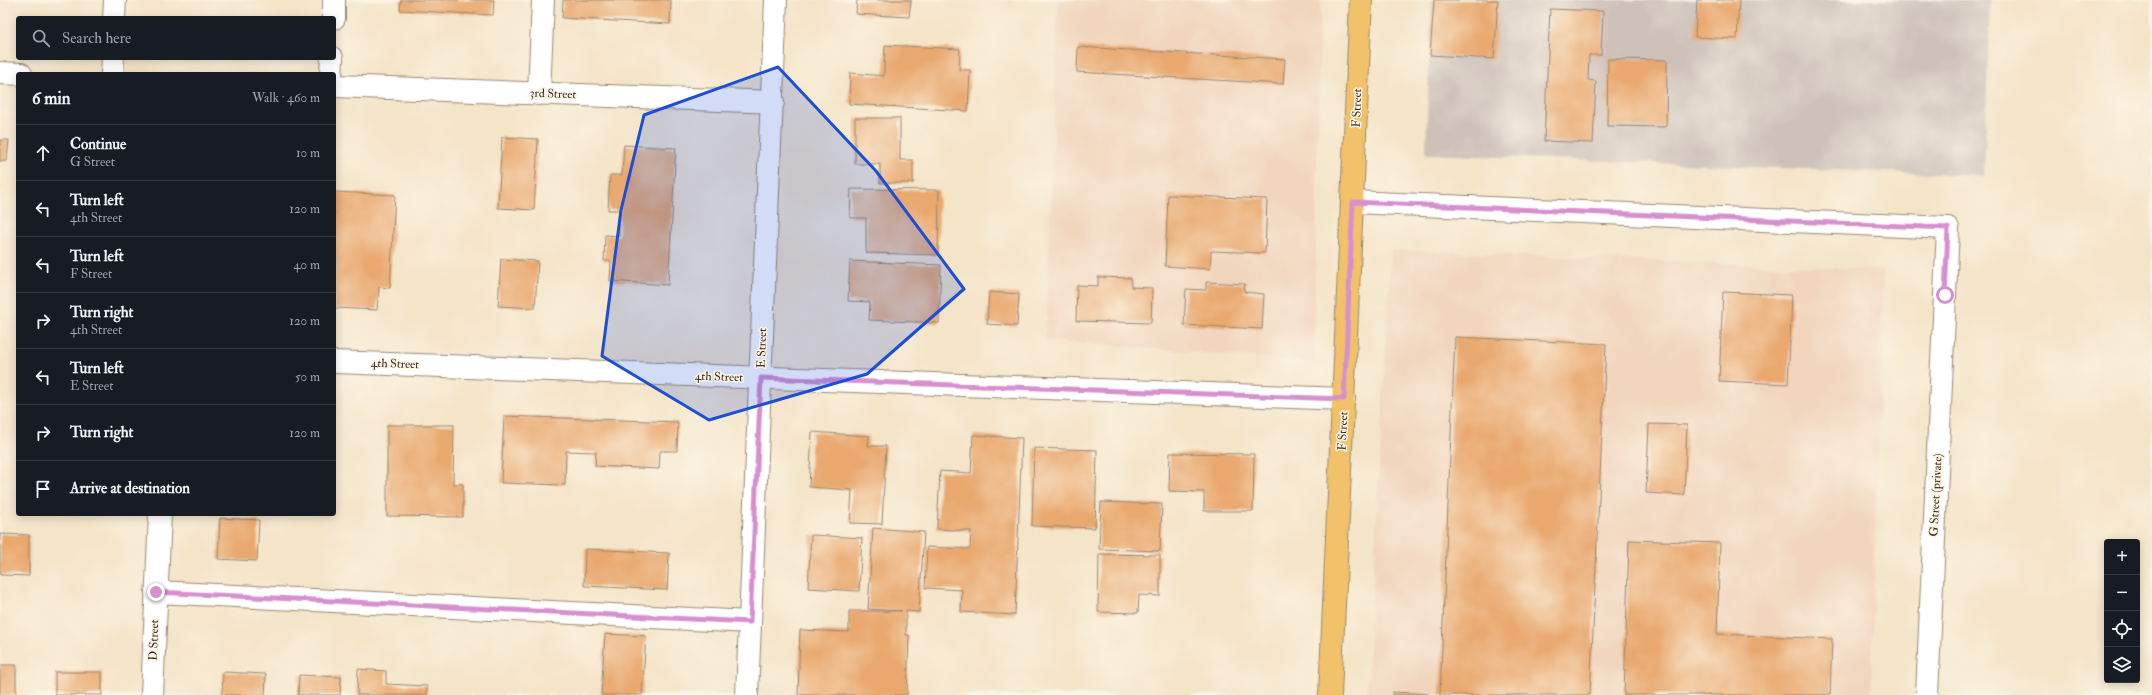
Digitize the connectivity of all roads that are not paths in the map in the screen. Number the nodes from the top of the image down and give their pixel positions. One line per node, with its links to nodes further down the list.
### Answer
1 (115, 0): 6 (street)
2 (334, 0): 7 (street)
3 (543, 0): 15 (street)
4 (776, 0): 16 (street, E Street)
5 (1361, 0): 17 (main road, F Street)
6 (114, 16)
7 (334, 16)
8 (113, 60): 10 (street)
9 (332, 60): 11 (street)
10 (112, 72)
11 (331, 72)
12 (0, 73): 13 (street)
13 (16, 74)
14 (336, 86): 15 (street, 3rd Street)
15 (539, 94): 16 (street, 3rd Street)
16 (773, 102): 19 (street, E Street)
17 (1353, 202): 20 (main road, F Street); 27 (street, G Street (private))
18 (336, 362): 19 (street, 4th Street)
19 (761, 378): 20 (street, 4th Street); 23 (street, E Street)
20 (1344, 399): 26 (main road, F Street)
21 (160, 516): 22 (street, D Street)
22 (156, 592): 23 (street); 24 (street, D Street)
23 (750, 622): 25 (street, E Street)
24 (152, 695)
25 (747, 695)
26 (1330, 695)
27 (1927, 695)

